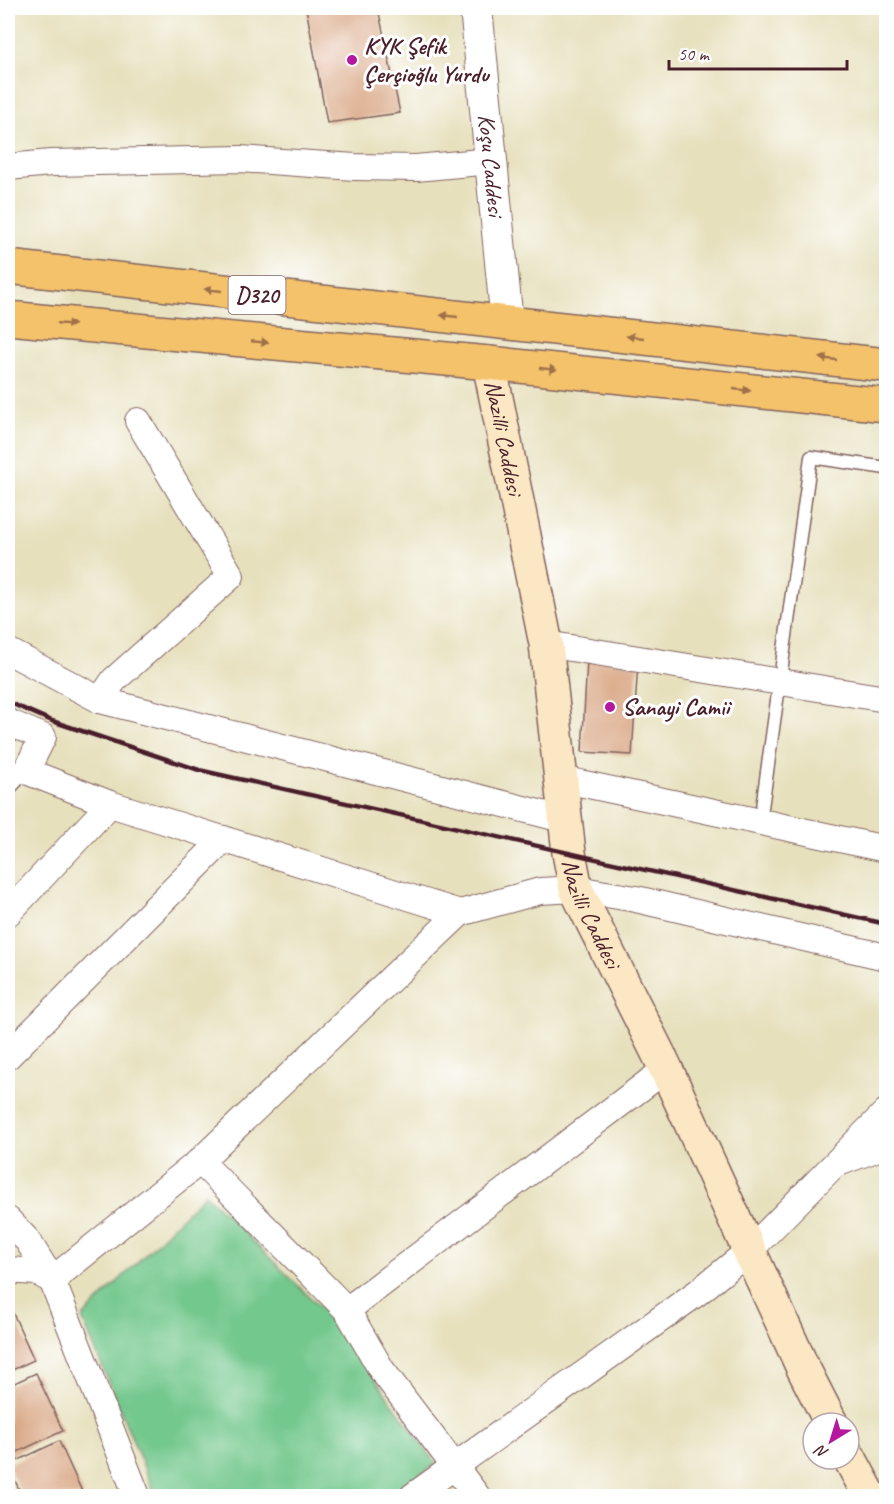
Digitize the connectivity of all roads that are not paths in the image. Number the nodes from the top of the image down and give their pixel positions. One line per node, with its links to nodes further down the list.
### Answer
1 (476, 8): 2 (street, Koşu Caddesi)
2 (491, 161): 3 (street); 6 (street, Koşu Caddesi)
3 (8, 167)
4 (8, 267): 6 (highway, D320, one-way to 4)
5 (8, 318): 7 (highway, D320, one-way to 7)
6 (507, 323): 7 (highway); 8 (highway, D320, one-way to 6)
7 (489, 363): 9 (highway, D320, one-way to 9); 12 (main road, Nazilli Caddesi)
8 (886, 365)
9 (886, 405)
10 (138, 421): 16 (street)
11 (886, 468): 14 (lane)
12 (546, 644): 14 (street); 19 (main road, Nazilli Caddesi)
13 (8, 651): 16 (street)
14 (779, 682): 15 (street); 23 (lane)
15 (886, 699)
16 (100, 700): 22 (street)
17 (8, 722): 18 (street)
18 (26, 771): 20 (lane); 21 (street)
19 (561, 779): 22 (main road, Nazilli Caddesi); 23 (street)
20 (8, 790)
21 (110, 804): 24 (street); 27 (street)
22 (566, 820): 26 (main road, Nazilli Caddesi)
23 (760, 822): 25 (street)
24 (224, 839): 28 (street); 30 (street)
25 (886, 849)
26 (576, 889): 28 (street); 29 (street); 31 (main road, Nazilli Caddesi)
27 (8, 913)
28 (460, 913): 34 (street)
29 (886, 957)
30 (8, 1056)
31 (666, 1069): 37 (main road, Nazilli Caddesi); 40 (street)
32 (886, 1112): 35 (street)
33 (886, 1145): 35 (street)
34 (200, 1161): 39 (street); 40 (street)
35 (835, 1164): 37 (street)
36 (8, 1220): 39 (street)
37 (749, 1251): 41 (main road, Nazilli Caddesi); 42 (street)
38 (8, 1269): 39 (street)
39 (52, 1280): 44 (street)
40 (347, 1310): 42 (street)
41 (825, 1411)
42 (454, 1466): 45 (street); 46 (street)
43 (856, 1471): 47 (main road)
44 (137, 1497)
45 (413, 1497)
46 (477, 1497)
47 (870, 1497)

